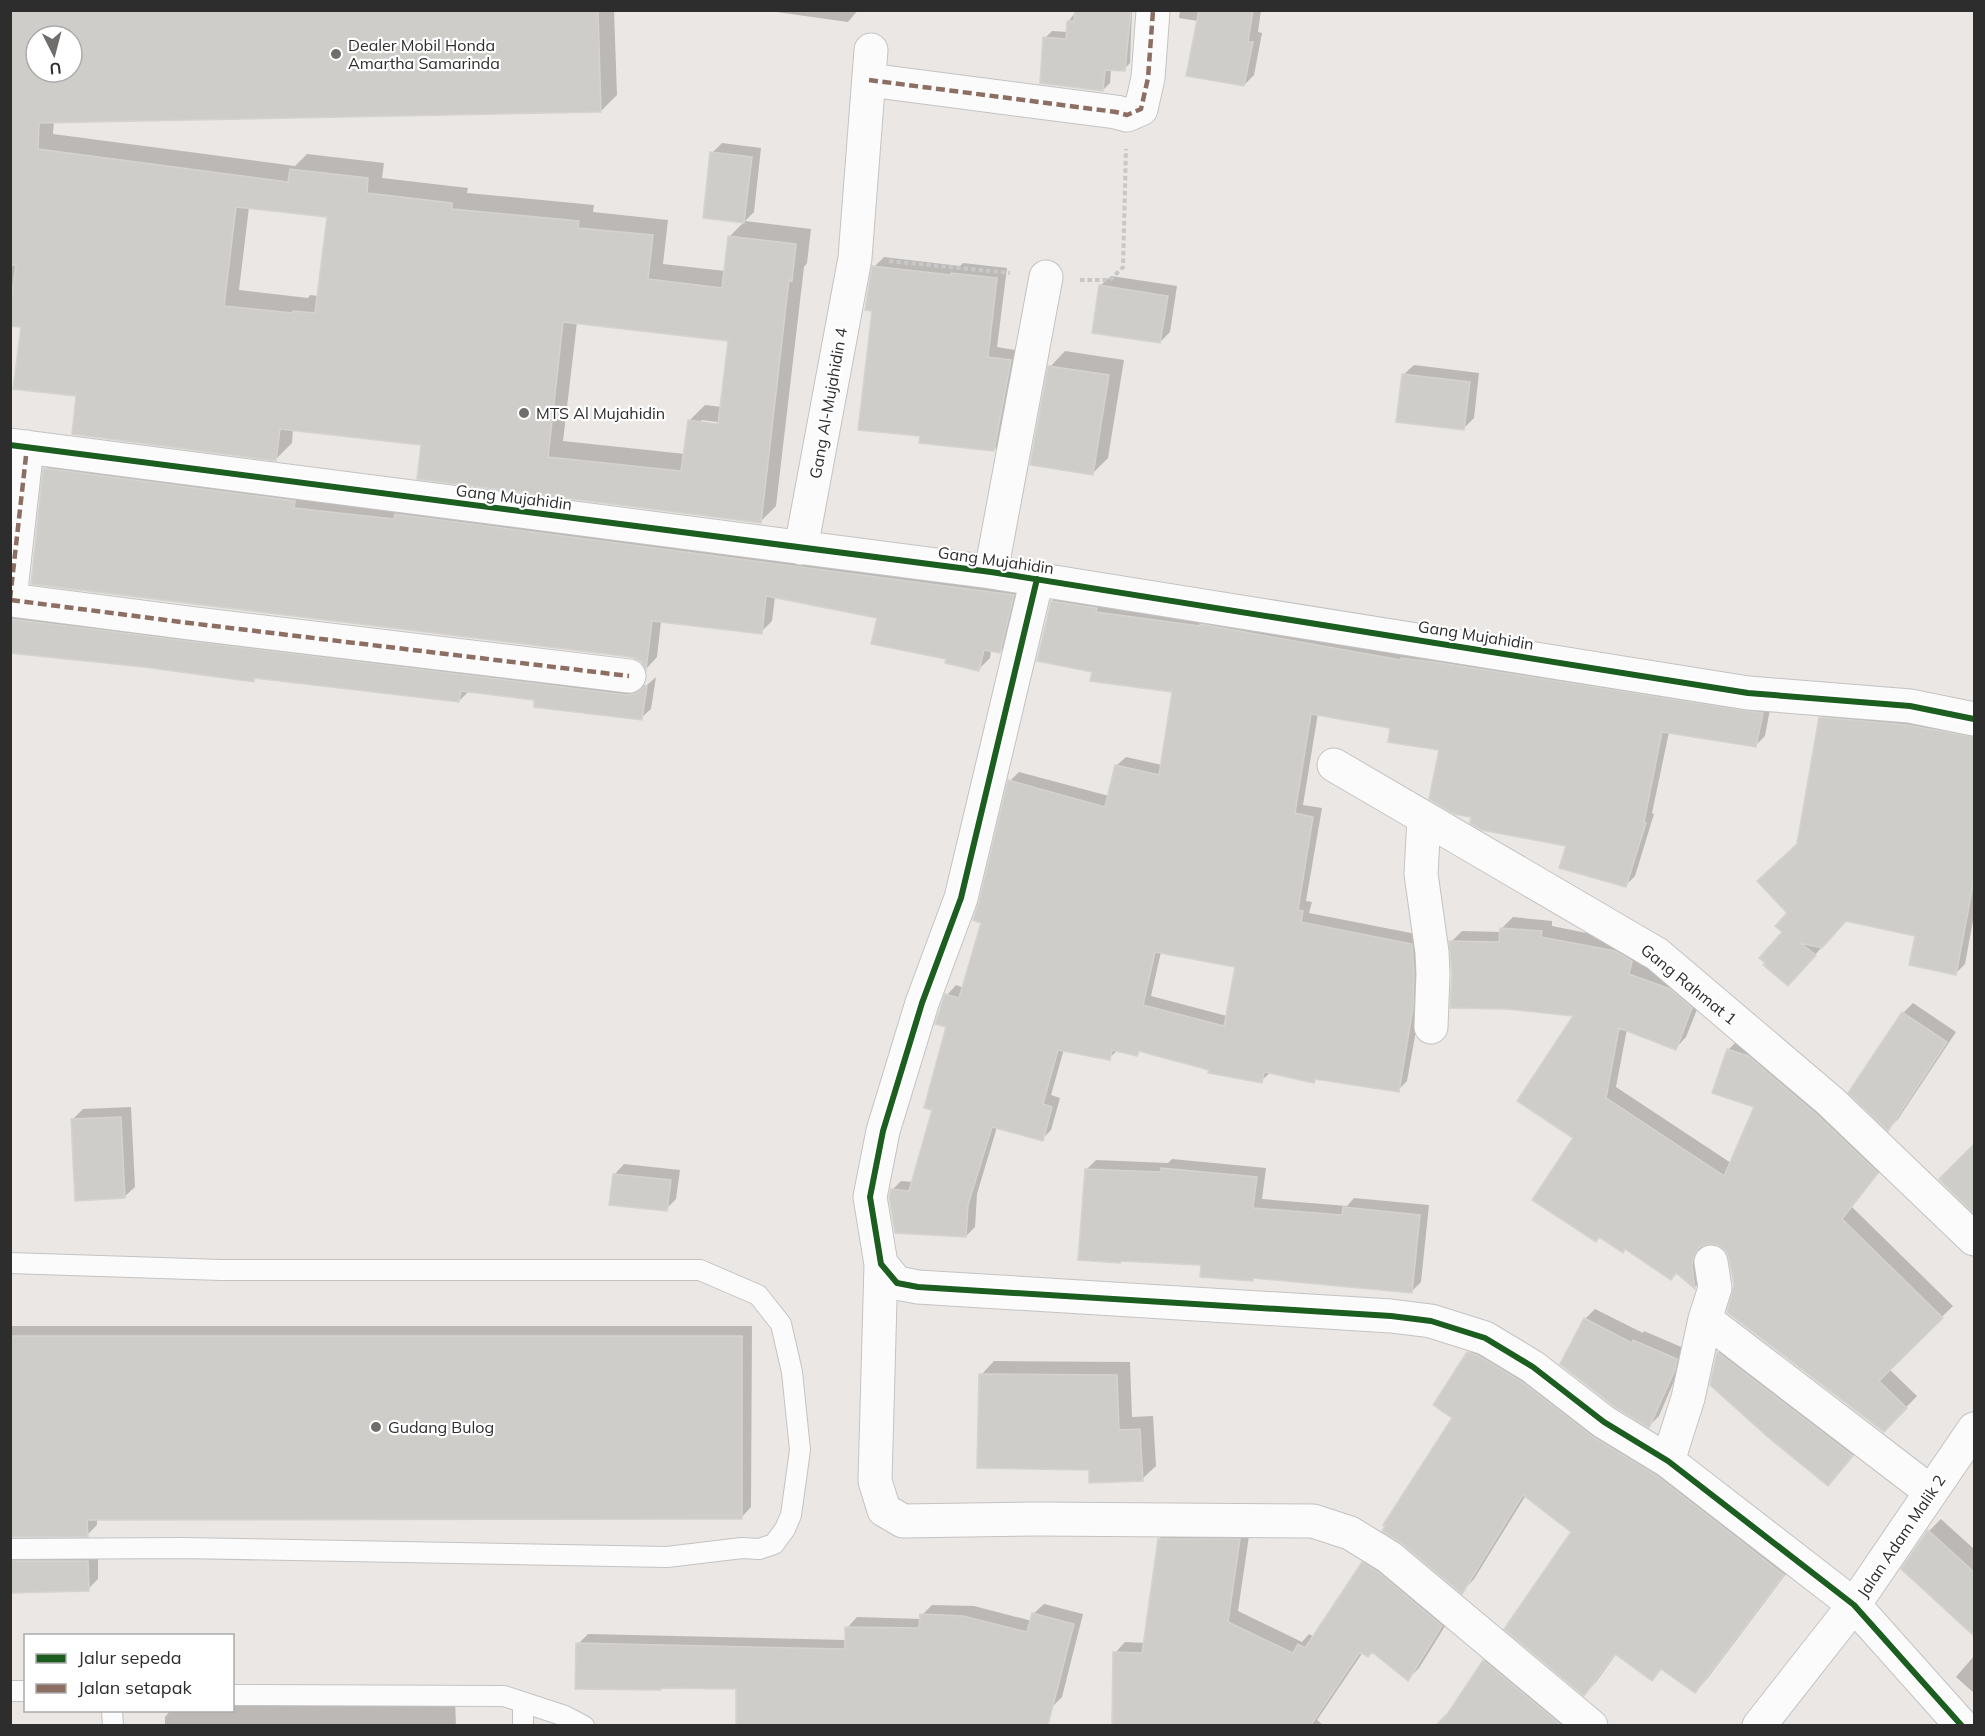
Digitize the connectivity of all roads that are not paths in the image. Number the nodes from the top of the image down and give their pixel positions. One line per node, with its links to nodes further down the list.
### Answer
1 (1153, 11): 4 (street, Gang Al-Mujahidin 4)
2 (1046, 277): 5 (street)
3 (19, 446): 4 (street, Gang Mujahidin); 7 (street)
4 (801, 548): 5 (street, Gang Mujahidin)
5 (991, 572): 6 (street, Gang Mujahidin)
6 (1037, 579): 9 (street, Gang Mujahidin); 16 (street)
7 (11, 599): 8 (street)
8 (629, 676)
9 (1974, 719)
10 (1334, 765): 11 (street, Gang Rahmat 1)
11 (1424, 819): 12 (street); 13 (street, Gang Rahmat 1)
12 (1431, 1027)
13 (1974, 1239)
14 (1711, 1262): 17 (street)
15 (10, 1263): 21 (lane)
16 (881, 1264): 19 (street); 27 (street)
17 (1706, 1319): 19 (street); 20 (street)
18 (1974, 1429): 20 (street, Jalan Adam Malik 2)
19 (1668, 1461): 22 (street)
20 (1931, 1492): 22 (street, Jalan Adam Malik 2)
21 (10, 1549)
22 (1854, 1605): 28 (street, Jalan Adam Malik 2); 29 (street)
23 (234, 1695): 24 (lane)
24 (523, 1702): 25 (lane); 26 (lane)
25 (523, 1725)
26 (584, 1725)
27 (1591, 1725)
28 (1759, 1725)
29 (1962, 1725)

